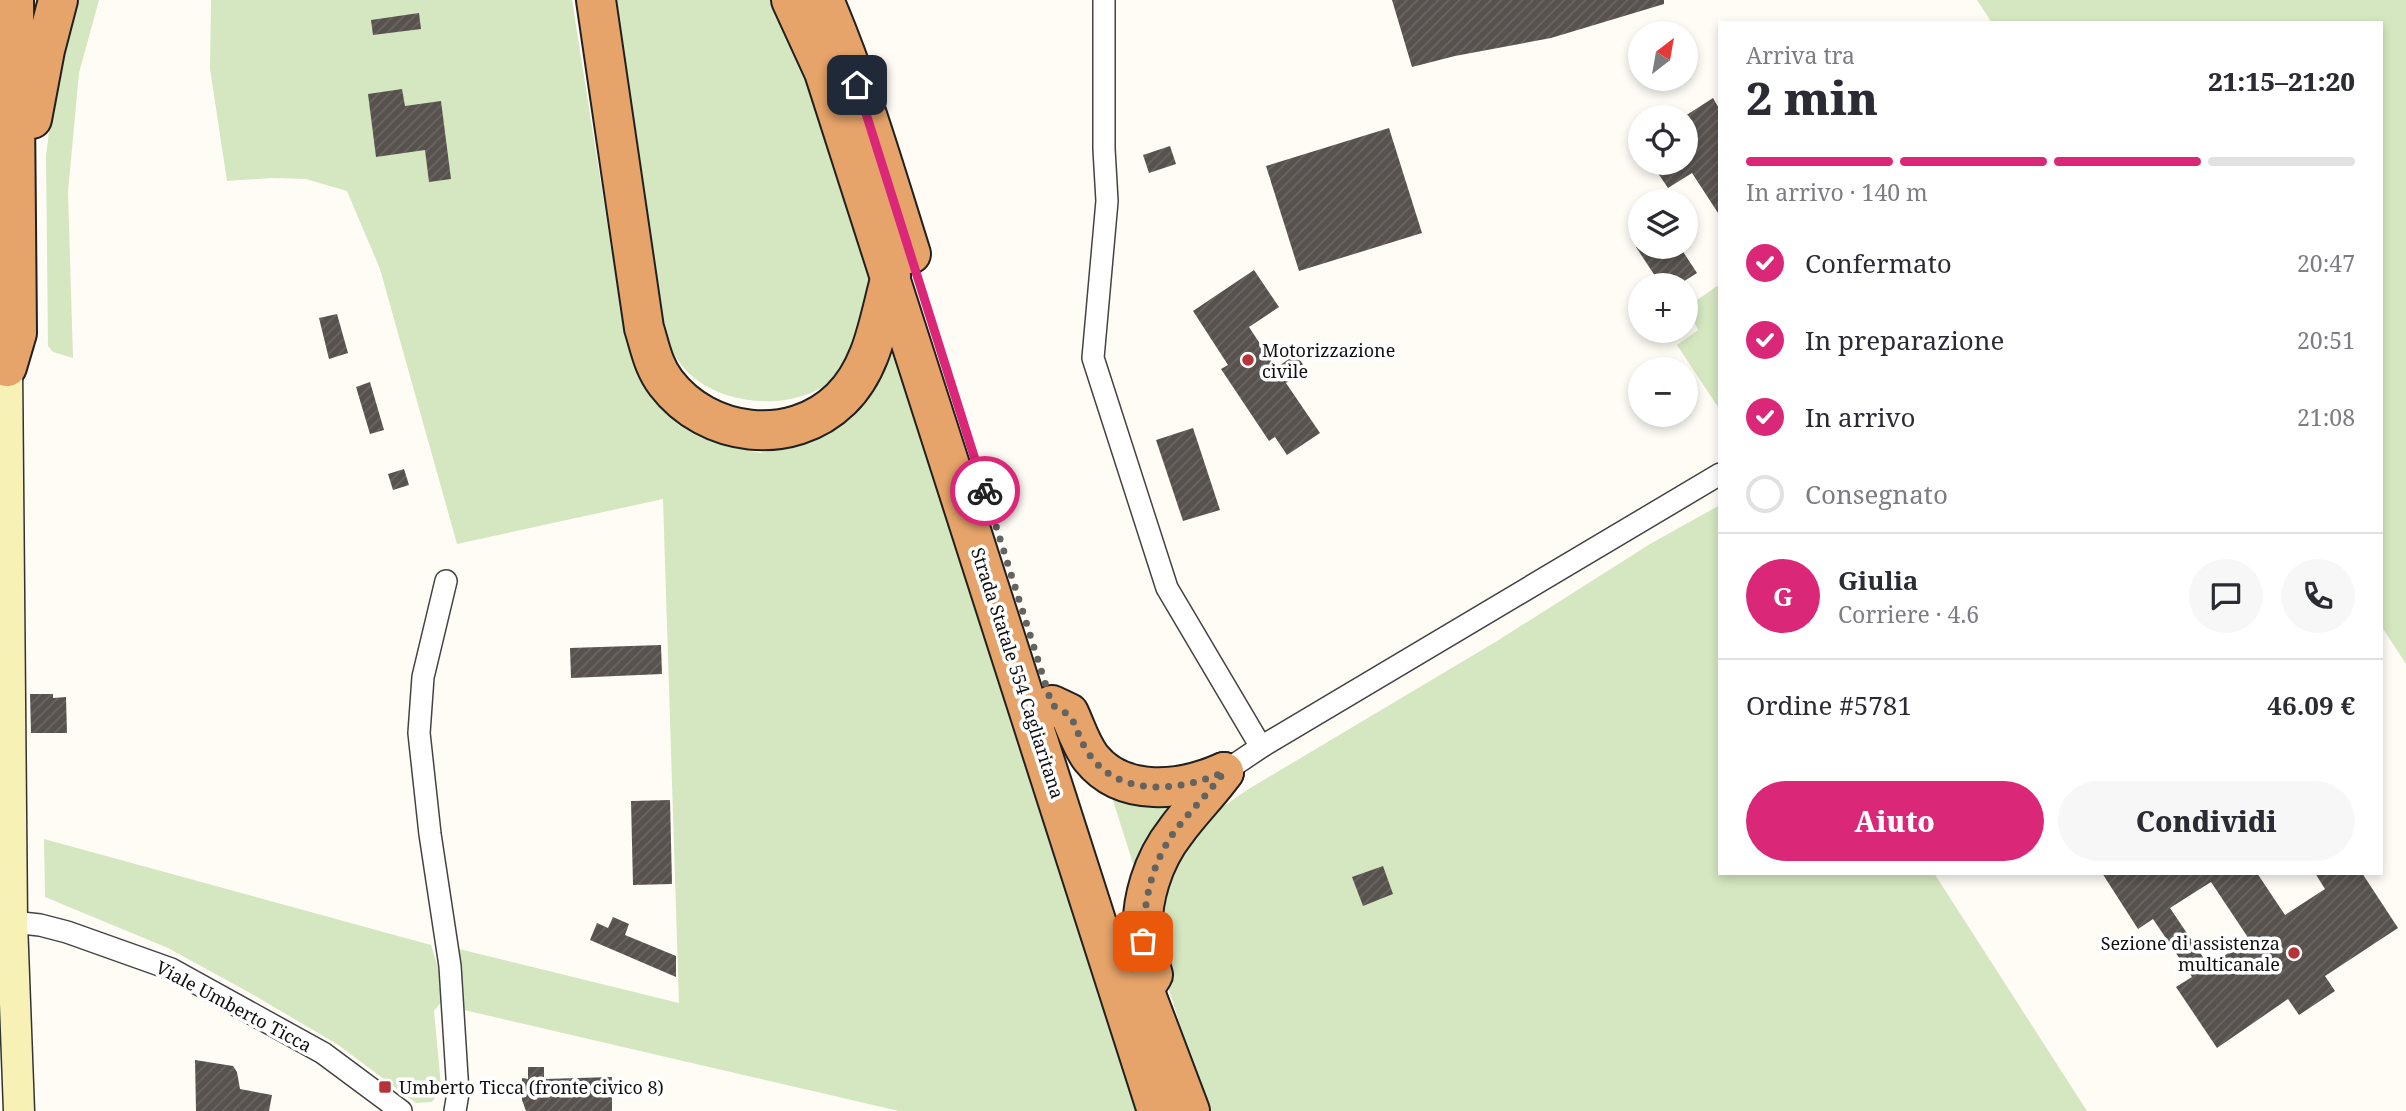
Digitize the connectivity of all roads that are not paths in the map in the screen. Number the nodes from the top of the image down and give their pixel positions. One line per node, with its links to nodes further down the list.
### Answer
1 (14, 0): 9 (highway)
2 (58, 0): 9 (highway)
3 (791, 0): 10 (highway, Strada Statale 554 Cagliaritana)
4 (824, 0): 8 (highway, Strada Statale 554 Cagliaritana)
5 (844, 0): 8 (highway)
6 (1104, 0): 15 (street)
7 (596, 8): 10 (highway)
8 (873, 131): 14 (highway, Strada Statale 554 Cagliaritana)
9 (16, 272): 11 (highway)
10 (891, 276): 22 (highway, Strada Statale 554 Cagliaritana)
11 (4, 356): 17 (main road)
12 (1718, 475): 15 (street)
13 (446, 581): 21 (street)
14 (1052, 705): 16 (highway); 18 (highway, Strada Statale 554 Cagliaritana)
15 (1261, 747): 16 (street)
16 (1224, 772): 18 (highway)
17 (12, 922): 19 (main road); 20 (street, Viale Umberto Ticca)
18 (1144, 989): 23 (highway, Strada Statale 554 Cagliaritana)
19 (19, 1111)
20 (401, 1111)
21 (455, 1111)
22 (1157, 1111)
23 (1190, 1111)

